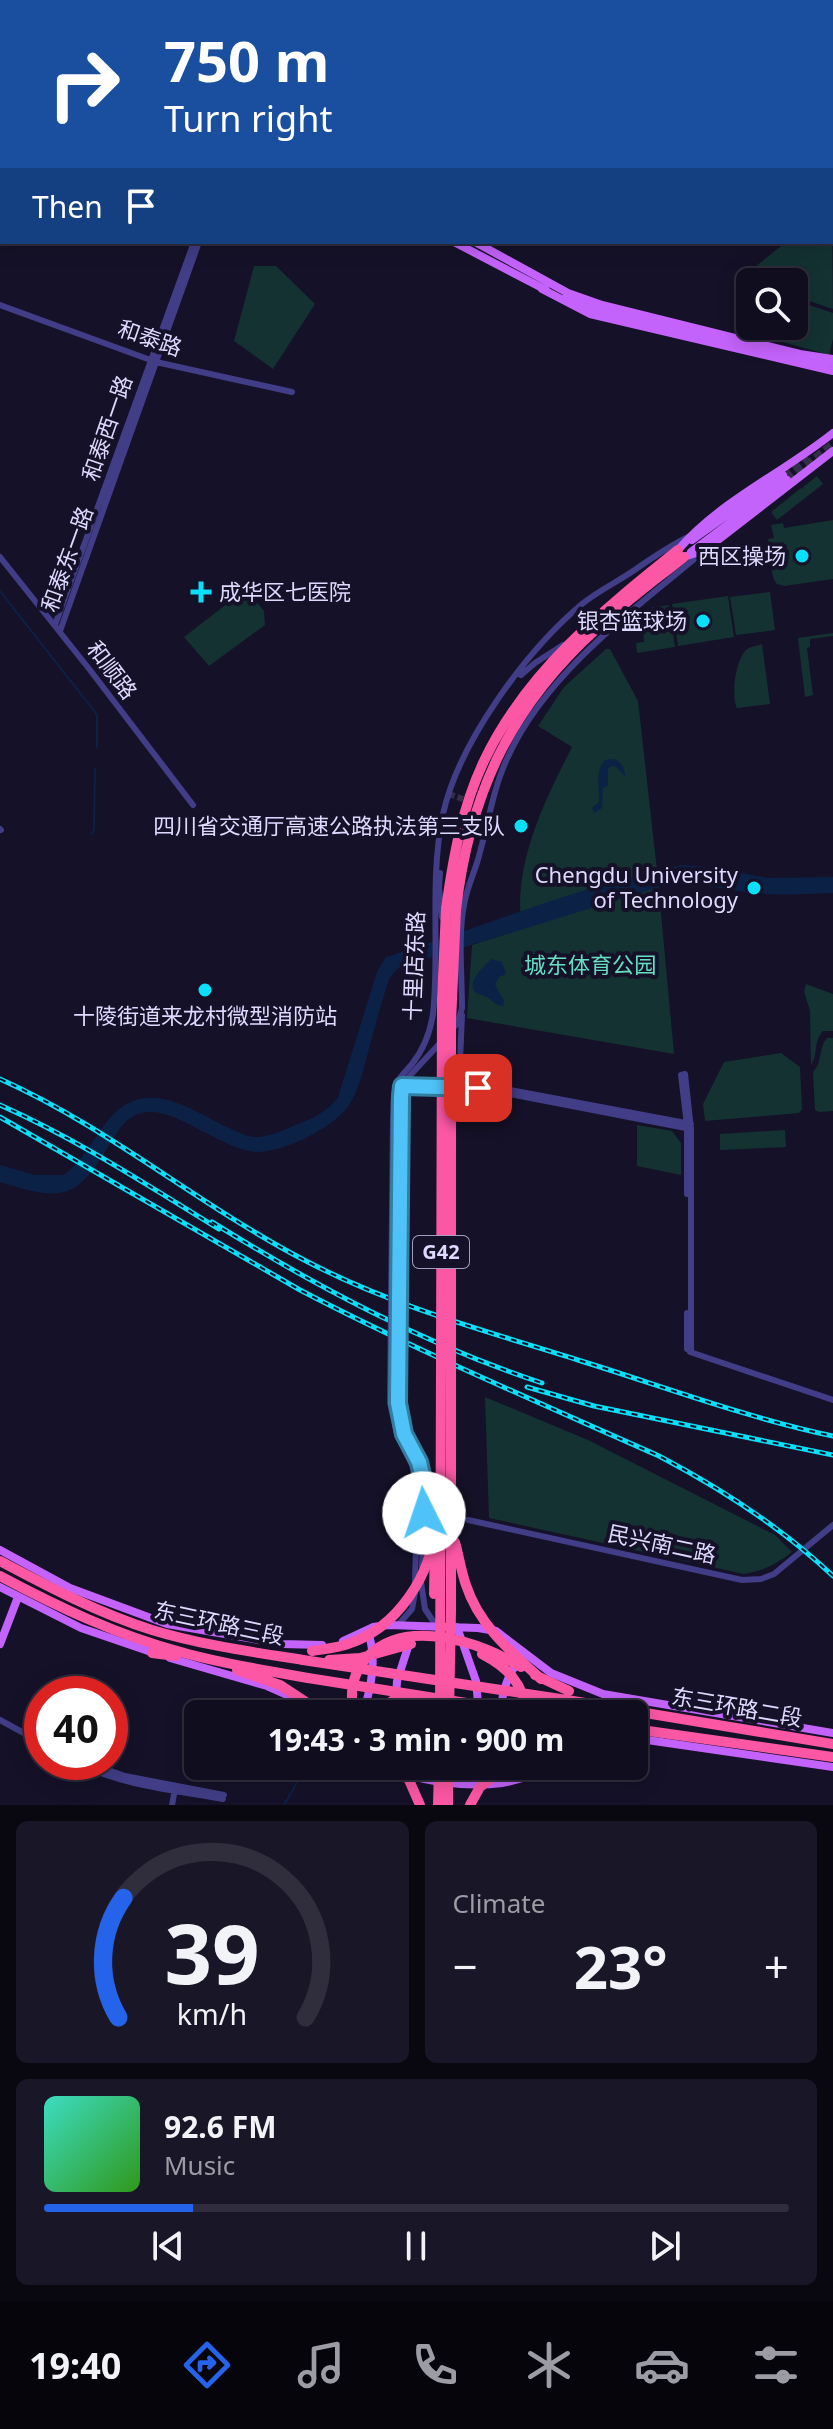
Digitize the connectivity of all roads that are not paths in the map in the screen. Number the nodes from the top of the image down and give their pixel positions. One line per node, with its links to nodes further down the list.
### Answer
1 (196, 244): 9 (street, 和泰西一路)
2 (458, 244): 5 (main road)
3 (479, 244): 4 (main road)
4 (538, 277): 6 (main road); 8 (main road)
5 (542, 289): 6 (main road); 10 (main road)
6 (567, 295): 8 (main road, bridge)
7 (0, 305): 9 (street, 和泰路)
8 (833, 360)
9 (153, 361): 11 (street, 和泰路); 25 (street, 和泰东一路)
10 (833, 371)
11 (292, 392)
12 (833, 433): 13 (main road)
13 (815, 448): 15 (main road); 16 (main road)
14 (833, 451): 15 (main road)
15 (821, 461): 18 (main road)
16 (772, 475): 18 (main road); 19 (main road)
17 (785, 477): 21 (main road)
18 (782, 491): 20 (main road)
19 (690, 536): 21 (main road); 23 (street, 十里店东路)
20 (705, 550): 21 (main road); 29 (street)
21 (681, 553): 26 (highway, G42); 27 (highway, G42)
22 (0, 557): 25 (street, 和顺路)
23 (585, 602): 24 (street); 28 (street, 十里店东路)
24 (591, 610)
25 (57, 628): 30 (street, 和顺路)
26 (573, 638): 28 (street); 33 (highway, G42)
27 (560, 665): 29 (street); 33 (highway, G42)
28 (505, 691): 31 (street, 十里店东路)
29 (508, 755): 32 (street)
30 (193, 805)
31 (443, 813): 33 (street); 35 (street, 十里店东路)
32 (486, 828): 33 (street); 34 (street)
33 (450, 908): 39 (highway, G42, bridge); 40 (highway, G42, bridge)
34 (462, 1008): 35 (street, 十里店东路); 36 (street)
35 (400, 1084): 36 (street); 41 (street, bridge)
36 (459, 1085): 37 (street)
37 (689, 1126): 37 (street); 38 (street)
38 (833, 1398)
39 (450, 1404): 45 (highway, bridge); 76 (highway, G42, bridge)
40 (441, 1459): 44 (highway, bridge); 74 (highway, G42, bridge)
41 (421, 1513): 51 (street); 54 (street)
42 (468, 1520): 43 (street, 民兴南二路)
43 (833, 1525)
44 (435, 1536): 59 (highway, bridge); 73 (highway, bridge)
45 (454, 1537): 64 (highway, bridge); 77 (highway, bridge)
46 (0, 1550): 57 (main road)
47 (0, 1561): 59 (highway, 东三环路三段)
48 (0, 1576): 62 (highway, 东三环路三段)
49 (0, 1587): 50 (main road)
50 (16, 1596): 56 (main road); 58 (main road); 60 (main road)
51 (412, 1609): 52 (street); 53 (street)
52 (398, 1625): 53 (main road); 57 (main road)
53 (415, 1626): 54 (main road); 72 (main road)
54 (437, 1627): 55 (main road)
55 (457, 1627): 61 (main road); 78 (main road)
56 (0, 1630)
57 (367, 1630): 70 (main road)
58 (0, 1644)
59 (210, 1644): 63 (highway, 东三环路三段)
60 (152, 1653): 62 (highway); 67 (main road)
61 (525, 1654): 79 (main road); 84 (main road)
62 (207, 1659): 65 (highway, 东三环路三段, bridge); 68 (highway)
63 (303, 1660): 66 (highway, 东三环路三段, bridge); 80 (highway, bridge)
64 (541, 1679): 66 (highway, bridge); 69 (highway, bridge)
65 (423, 1696): 71 (highway, bridge); 75 (highway, 东三环路三段, bridge)
66 (568, 1696): 86 (highway, 东三环路二段)
67 (294, 1700)
68 (304, 1700)
69 (352, 1700)
70 (366, 1700)
71 (394, 1700)
72 (396, 1700)
73 (433, 1700)
74 (440, 1700)
75 (447, 1700)
76 (451, 1700)
77 (451, 1700)
78 (480, 1700)
79 (503, 1700)
80 (524, 1700)
81 (0, 1718): 82 (street)
82 (24, 1731)
83 (648, 1731): 87 (highway, 东三环路二段)
84 (833, 1733)
85 (648, 1741): 88 (main road)
86 (833, 1744)
87 (833, 1757)
88 (833, 1767)
89 (128, 1777): 100 (street)
90 (128, 1779): 100 (street)
91 (409, 1780): 103 (highway, bridge)
92 (430, 1780): 99 (main road)
93 (439, 1780): 104 (highway, bridge)
94 (448, 1780): 105 (highway, bridge)
95 (478, 1780): 99 (main road)
96 (483, 1780): 99 (highway, bridge)
97 (486, 1780): 99 (highway, bridge)
98 (514, 1780): 99 (main road)
99 (478, 1785): 106 (highway, bridge)
100 (177, 1787): 101 (street); 102 (street)
101 (223, 1797)
102 (174, 1805)
103 (420, 1805)
104 (438, 1805)
105 (448, 1805)
106 (470, 1805)

